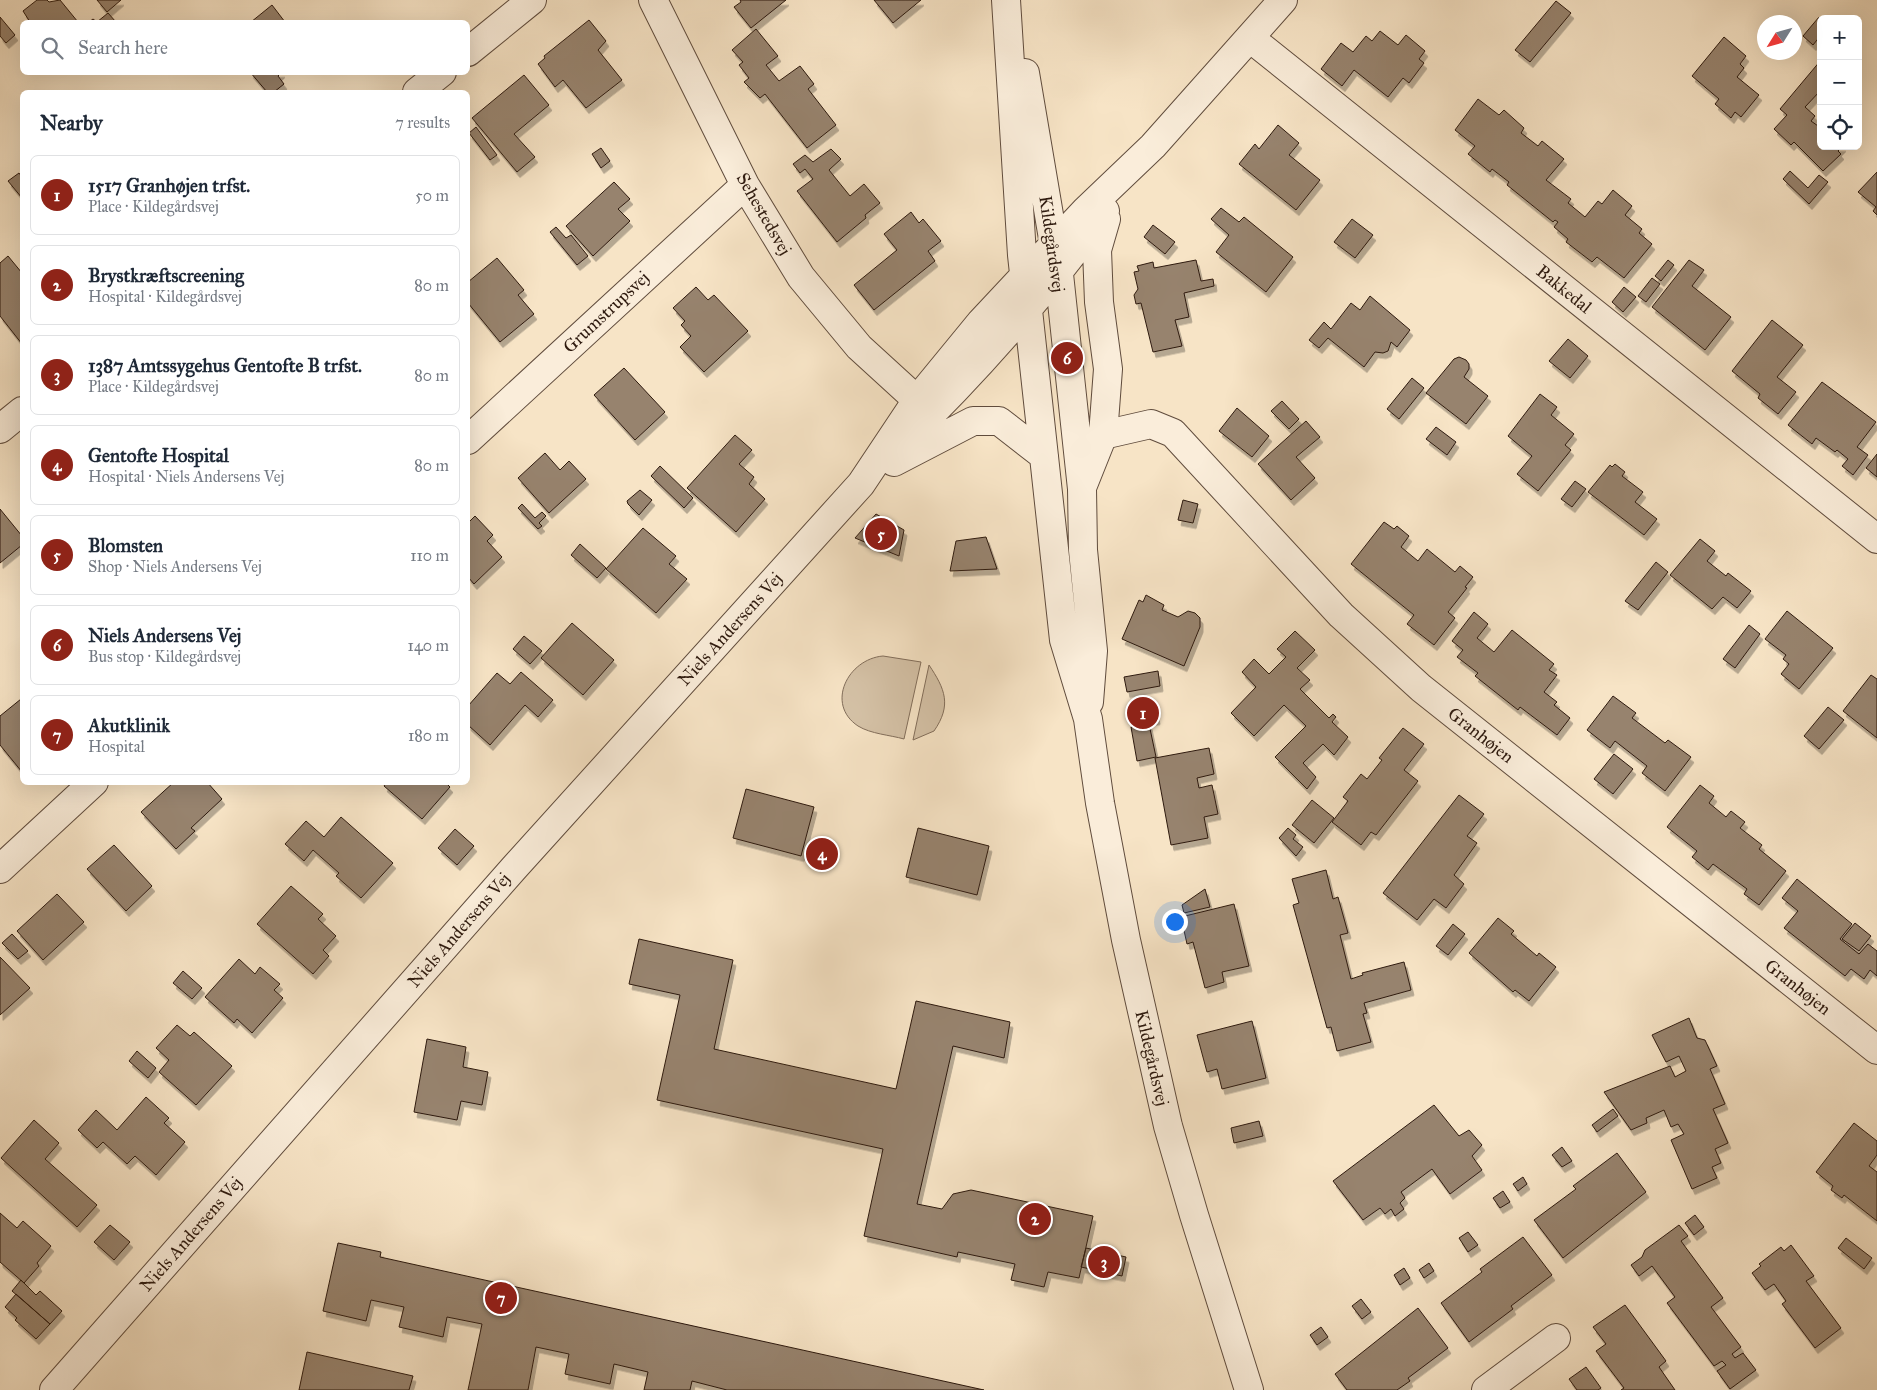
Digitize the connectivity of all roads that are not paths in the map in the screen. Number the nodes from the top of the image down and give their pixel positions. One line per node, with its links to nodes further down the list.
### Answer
1 (532, 0): 7 (street)
2 (653, 0): 11 (street, Sehestedsvej)
3 (1006, 0): 14 (street, Kildegårdsvej)
4 (1013, 0): 13 (street, Kildegårdsvej)
5 (1283, 0): 6 (street, Niels Andersens Vej)
6 (1250, 38): 10 (street, Niels Andersens Vej); 26 (street, Bakkedal)
7 (470, 50)
8 (438, 75): 9 (street)
9 (420, 90)
10 (1153, 146): 12 (street, Niels Andersens Vej); 13 (street, Niels Andersens Vej)
11 (745, 185): 17 (street, Sehestedsvej); 22 (street, Grumstrupsvej)
12 (1110, 204): 15 (street, Niels Andersens Vej); 21 (street, Kildegårdsvej)
13 (1054, 244): 14 (street, Niels Andersens Vej); 15 (street, Kildegårdsvej)
14 (1024, 274): 16 (street, Kildegårdsvej); 17 (street, Niels Andersens Vej)
15 (1059, 274): 16 (street, Niels Andersens Vej); 25 (street, Kildegårdsvej)
16 (1028, 311): 17 (street, Niels Andersens Vej); 23 (street, Kildegårdsvej)
17 (925, 406): 20 (street, Sehestedsvej); 24 (street, Niels Andersens Vej)
18 (20, 413): 19 (street)
19 (0, 429)
20 (957, 430): 23 (street); 24 (street)
21 (1103, 435): 25 (street, Kildegårdsvej); 30 (street, Granhøjen)
22 (470, 438)
23 (1044, 456): 27 (street, Kildegårdsvej)
24 (868, 476): 32 (street, Niels Andersens Vej)
25 (1082, 489): 27 (street, Kildegårdsvej)
26 (1877, 539)
27 (1088, 719): 33 (street, Kildegårdsvej)
28 (91, 785): 29 (street)
29 (0, 869)
30 (1877, 1050)
31 (1556, 1338): 34 (street)
32 (54, 1390)
33 (1249, 1390)
34 (1486, 1390)

